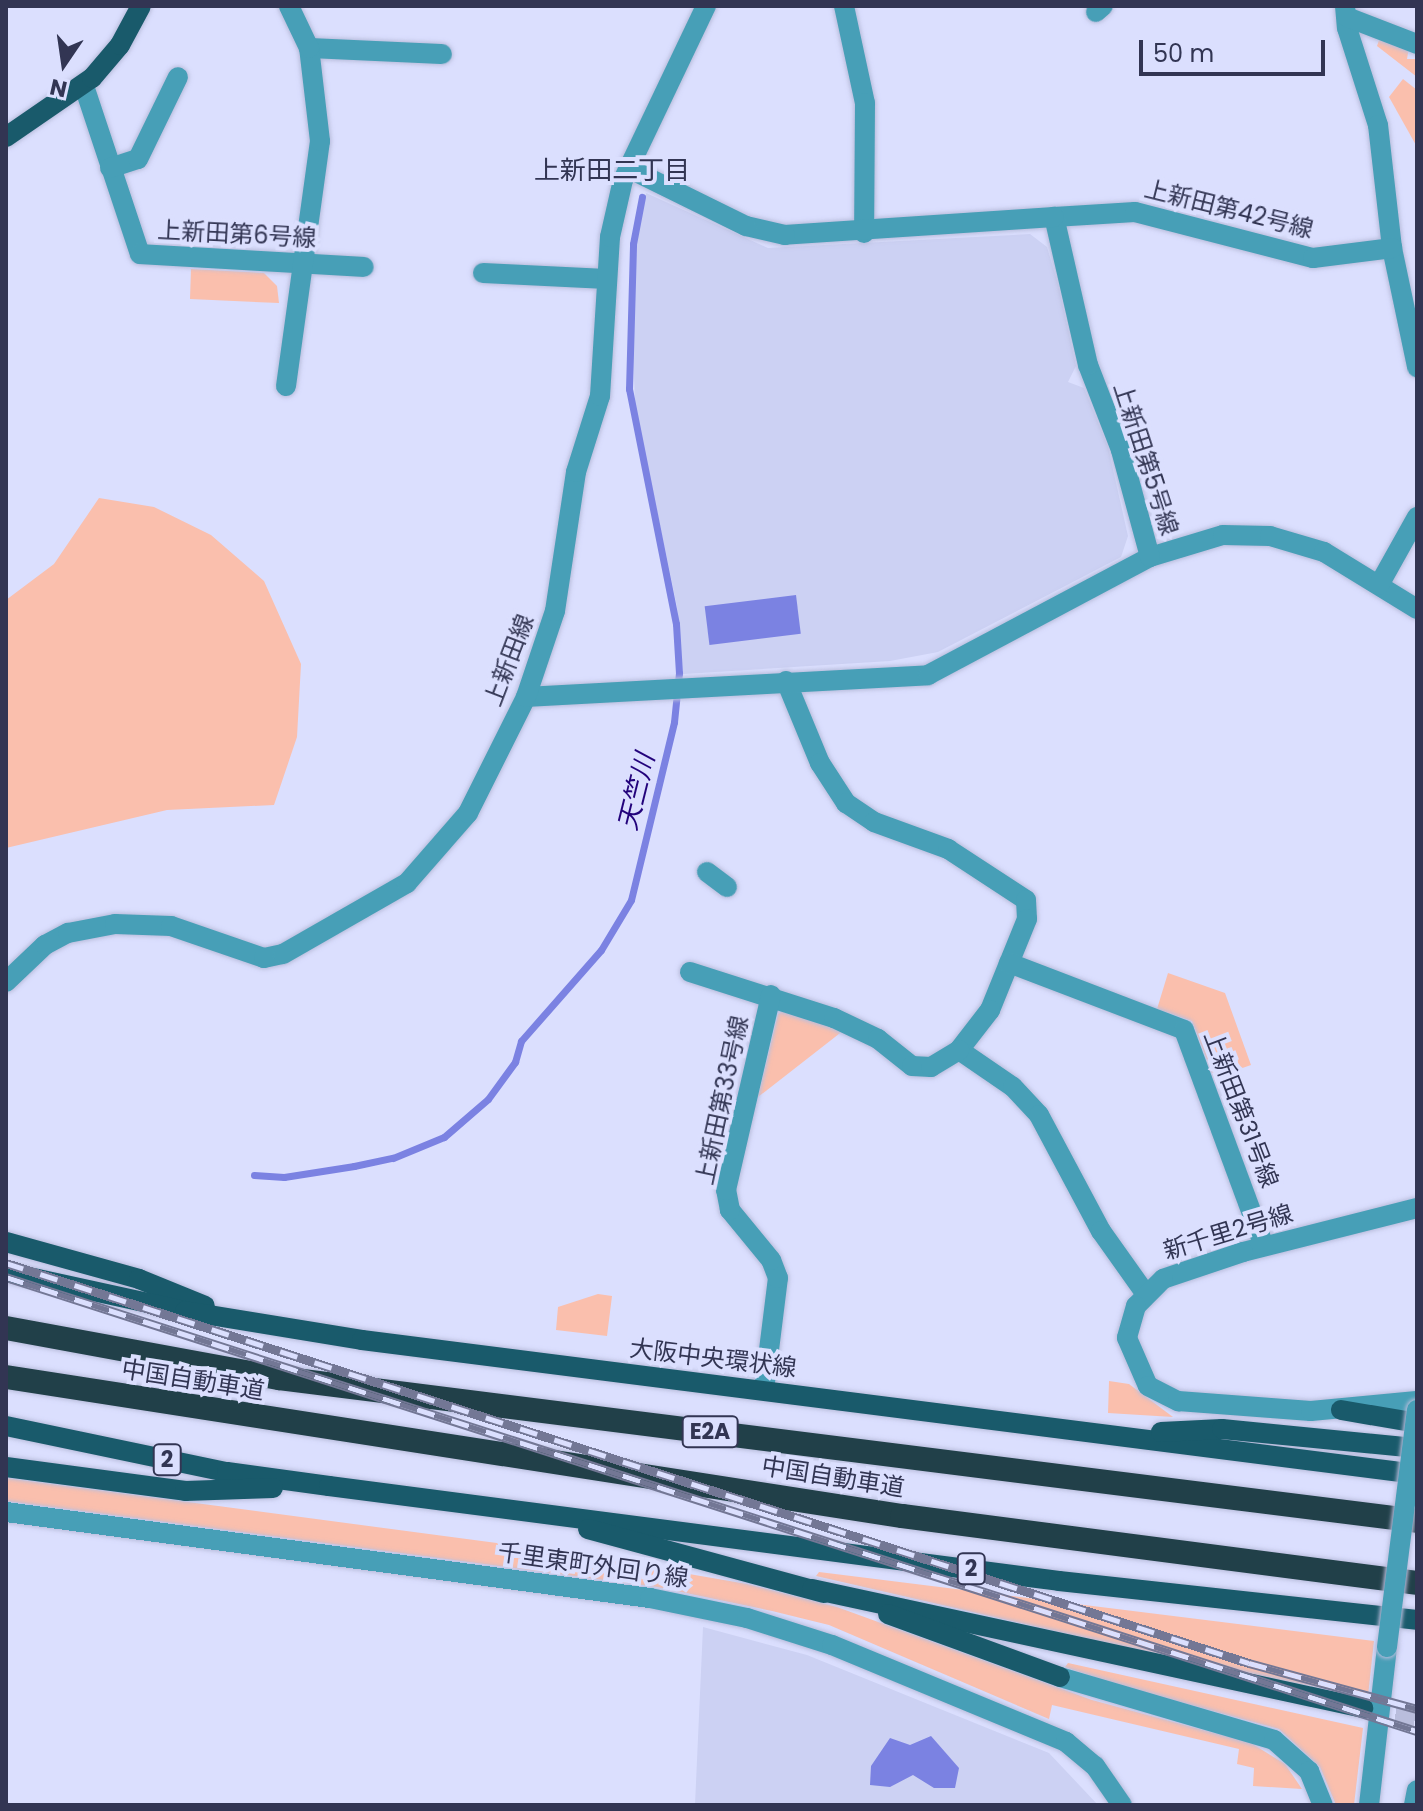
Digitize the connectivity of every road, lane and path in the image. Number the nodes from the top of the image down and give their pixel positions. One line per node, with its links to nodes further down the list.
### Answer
1 (141, 6): 10 (main road)
2 (289, 6): 7 (street)
3 (706, 6): 13 (street, 上新田線)
4 (844, 6): 15 (street)
5 (1346, 12): 6 (street); 16 (street)
6 (1417, 44)
7 (309, 48): 8 (street); 17 (street)
8 (442, 54)
9 (178, 77): 12 (street)
10 (84, 86): 11 (main road); 12 (street, 上新田第6号線)
11 (6, 137)
12 (110, 168): 17 (street, 上新田第6号線)
13 (628, 168): 15 (street); 20 (street, 上新田線)
14 (1054, 217): 15 (street); 16 (street, 上新田第42号線); 24 (street, 上新田第5号線)
15 (864, 233)
16 (1392, 248): 21 (street)
17 (302, 264): 18 (street, 上新田第6号線); 22 (street)
18 (364, 267)
19 (483, 273): 20 (street)
20 (607, 279): 28 (street, 上新田線)
21 (1417, 367)
22 (286, 386)
23 (1417, 517): 25 (street)
24 (1150, 557): 25 (street); 27 (street, 上新田第5号線)
25 (1379, 585): 26 (street)
26 (1417, 609)
27 (786, 681): 28 (street, 上新田第5号線); 31 (street)
28 (526, 697): 33 (street, 上新田線)
29 (707, 872): 30 (street)
30 (727, 887)
31 (1009, 963): 35 (street); 38 (street, 上新田第31号線)
32 (690, 972): 34 (street)
33 (6, 982)
34 (771, 995): 35 (street); 44 (street, 上新田第33号線)
35 (959, 1050): 40 (street)
36 (1417, 1208): 38 (street, 新千里2号線)
37 (6, 1242): 41 (main road)
38 (1264, 1246): 40 (street, 新千里2号線)
39 (6, 1272): 41 (main road, 大阪中央環状線)
40 (1145, 1293): 46 (street, 新千里2号線)
41 (242, 1320): 44 (main road, 大阪中央環状線)
42 (6, 1328): 57 (highway, 中国自動車道 / E2A)
43 (6, 1377): 58 (highway, 中国自動車道 / E2A)
44 (764, 1390): 50 (main road, 大阪中央環状線)
45 (1417, 1401): 46 (street, 新千里2号線)
46 (1341, 1410): 48 (main road)
47 (1417, 1410): 66 (street, bridge)
48 (1417, 1423)
49 (6, 1426): 54 (main road, 2)
50 (1105, 1435): 51 (main road); 53 (main road, 大阪中央環状線)
51 (1417, 1448)
52 (6, 1467): 54 (main road)
53 (1417, 1474)
54 (329, 1486): 56 (main road, 2)
55 (6, 1512): 64 (street, 千里東町外回り線)
56 (526, 1513): 59 (main road); 60 (main road, 2)
57 (1417, 1521)
58 (1417, 1583)
59 (812, 1589): 61 (main road); 62 (main road)
60 (1417, 1620)
61 (1060, 1677): 65 (street)
62 (1363, 1708)
63 (1417, 1790): 67 (street)
64 (1122, 1805)
65 (1323, 1805)
66 (1369, 1805)
67 (1414, 1805)

